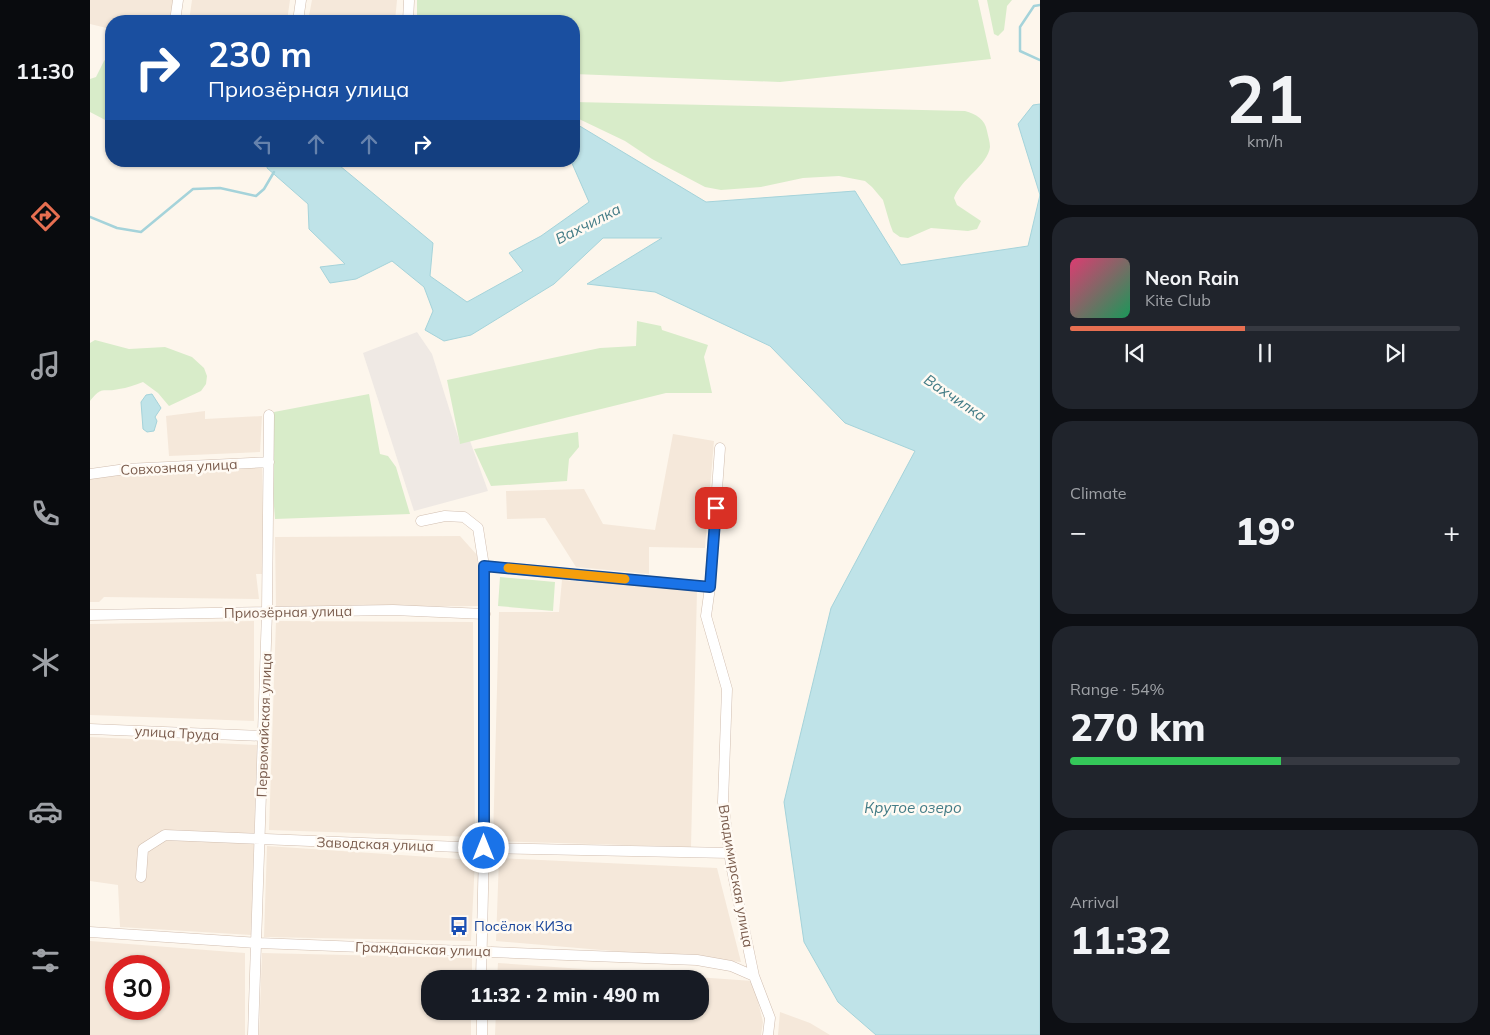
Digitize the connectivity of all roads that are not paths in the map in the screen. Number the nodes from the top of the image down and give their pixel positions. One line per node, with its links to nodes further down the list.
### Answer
1 (178, 0): 4 (street)
2 (301, 0): 5 (street)
3 (410, 1): 6 (street)
4 (176, 15)
5 (299, 15)
6 (409, 15)
7 (269, 415): 9 (street, Первомайская улица)
8 (720, 448): 13 (street, Владимирская улица)
9 (269, 462): 10 (street, Совхозная улица); 14 (street, Первомайская улица)
10 (90, 474)
11 (420, 521): 12 (street)
12 (484, 566): 13 (street); 15 (street)
13 (710, 587): 21 (street, Владимирская улица)
14 (268, 612): 15 (street, Приозёрная улица); 16 (street, Приозёрная улица); 18 (street, Первомайская улица)
15 (485, 614): 20 (street)
16 (90, 615)
17 (90, 729): 18 (street, улица Труда)
18 (264, 736): 19 (street, Первомайская улица)
19 (259, 840): 20 (street, Заводская улица); 22 (street, Заводская улица); 24 (street, Первомайская улица)
20 (484, 848): 21 (street, Заводская улица); 25 (street)
21 (730, 853): 27 (street, Владимирская улица)
22 (141, 877)
23 (90, 932): 24 (street, Гражданская улица)
24 (258, 943): 25 (street, Гражданская улица); 29 (street, Первомайская улица)
25 (481, 951): 26 (street); 27 (street, Гражданская улица)
26 (481, 970)
27 (754, 976): 31 (street, Владимирская улица)
28 (482, 1020): 30 (street)
29 (253, 1035)
30 (482, 1035)
31 (768, 1035)

